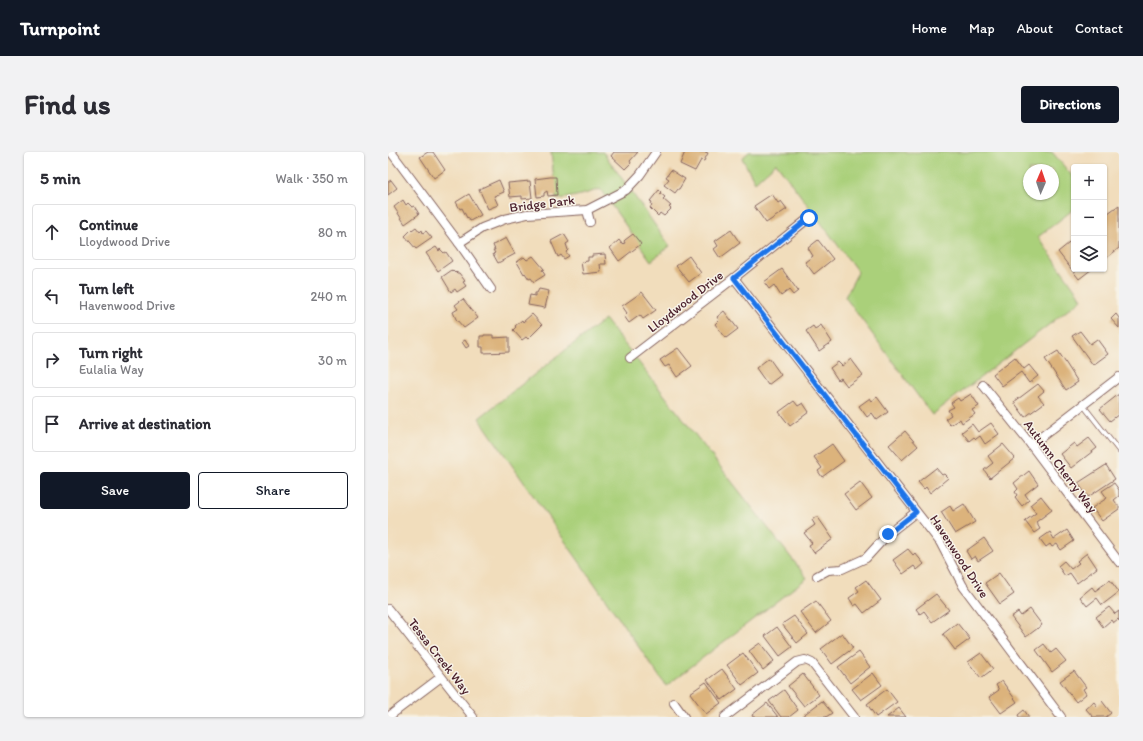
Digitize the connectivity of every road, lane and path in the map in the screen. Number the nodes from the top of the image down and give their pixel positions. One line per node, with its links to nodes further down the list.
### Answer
1 (391, 152): 3 (street); 7 (street)
2 (656, 152): 4 (street, Bridge Park)
3 (388, 154)
4 (587, 210): 6 (street, Bridge Park); 7 (street, Bridge Park)
5 (809, 218): 8 (street, Lloydwood Drive)
6 (590, 222)
7 (459, 243): 9 (street)
8 (734, 278): 10 (street, Lloydwood Drive); 16 (street, Havenwood Drive)
9 (491, 289)
10 (630, 358)
11 (1119, 377): 13 (street)
12 (983, 385): 14 (street, Autumn Cherry Way)
13 (1083, 405): 14 (street); 15 (lane)
14 (1031, 445): 17 (street, Autumn Cherry Way)
15 (1119, 451)
16 (916, 512): 18 (street); 28 (street, Havenwood Drive)
17 (1119, 562)
18 (817, 576)
19 (388, 609): 20 (street, Tessa Creek Way)
20 (441, 677): 23 (street); 24 (street, Tessa Creek Way)
21 (674, 703): 25 (street)
22 (734, 714): 26 (street); 27 (street)
23 (388, 717)
24 (473, 717)
25 (684, 717)
26 (725, 717)
27 (854, 717)
28 (1061, 717)

